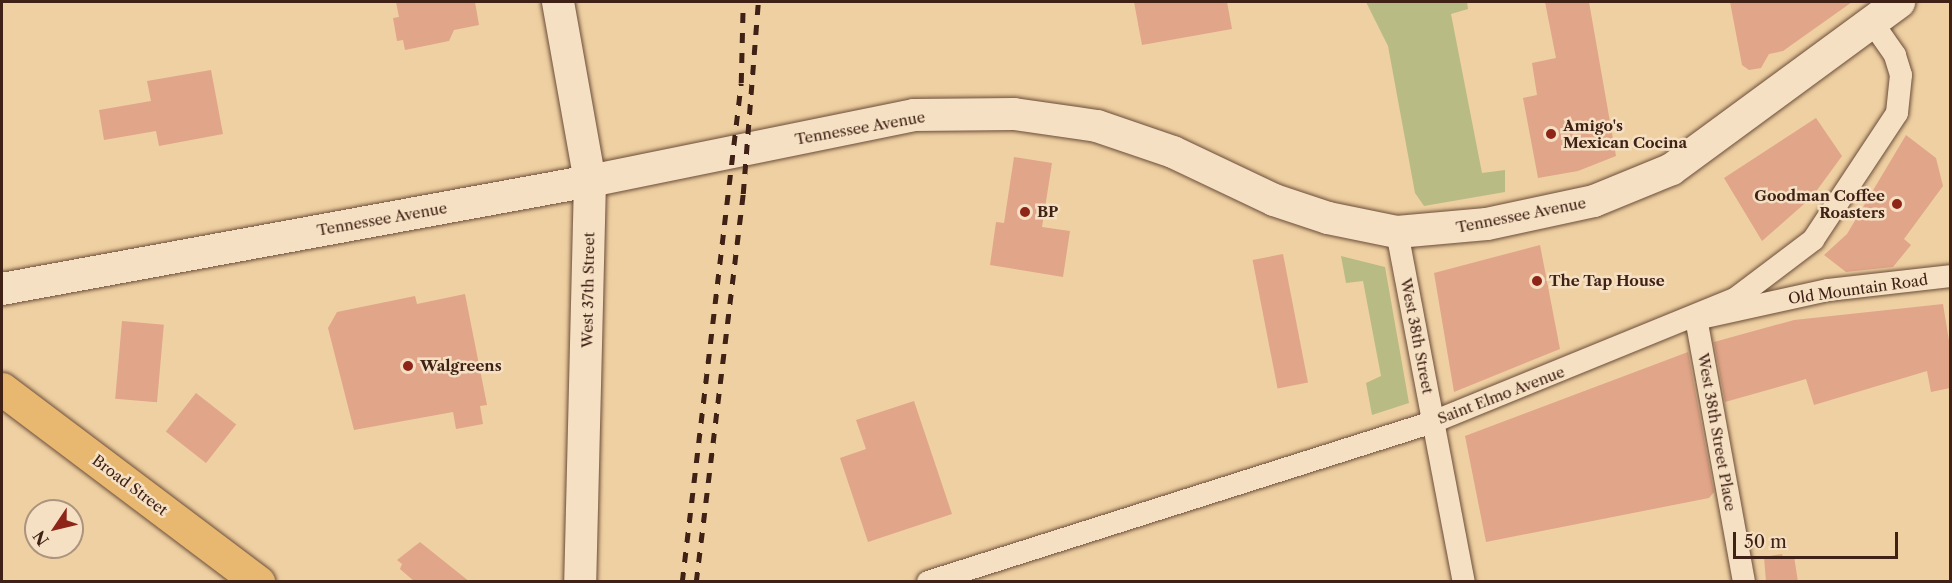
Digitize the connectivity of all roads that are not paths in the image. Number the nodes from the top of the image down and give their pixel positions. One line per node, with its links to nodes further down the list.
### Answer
1 (558, 2): 4 (main road, West 37th Street)
2 (1899, 2): 3 (main road, Tennessee Avenue)
3 (1872, 22): 5 (main road, Tennessee Avenue); 8 (street, Saint Elmo Avenue)
4 (590, 181): 5 (main road, Tennessee Avenue); 7 (main road, Tennessee Avenue); 12 (main road, West 37th Street)
5 (1397, 232): 10 (street, West 38th Street)
6 (1950, 276): 8 (street, Old Mountain Road)
7 (2, 289)
8 (1696, 319): 10 (street, Saint Elmo Avenue); 15 (street, West 38th Street Place)
9 (2, 389): 11 (main road, Broad Street)
10 (1433, 422): 13 (street, Saint Elmo Avenue); 14 (street, West 38th Street)
11 (258, 582)
12 (580, 582)
13 (928, 582)
14 (1464, 582)
15 (1744, 582)

